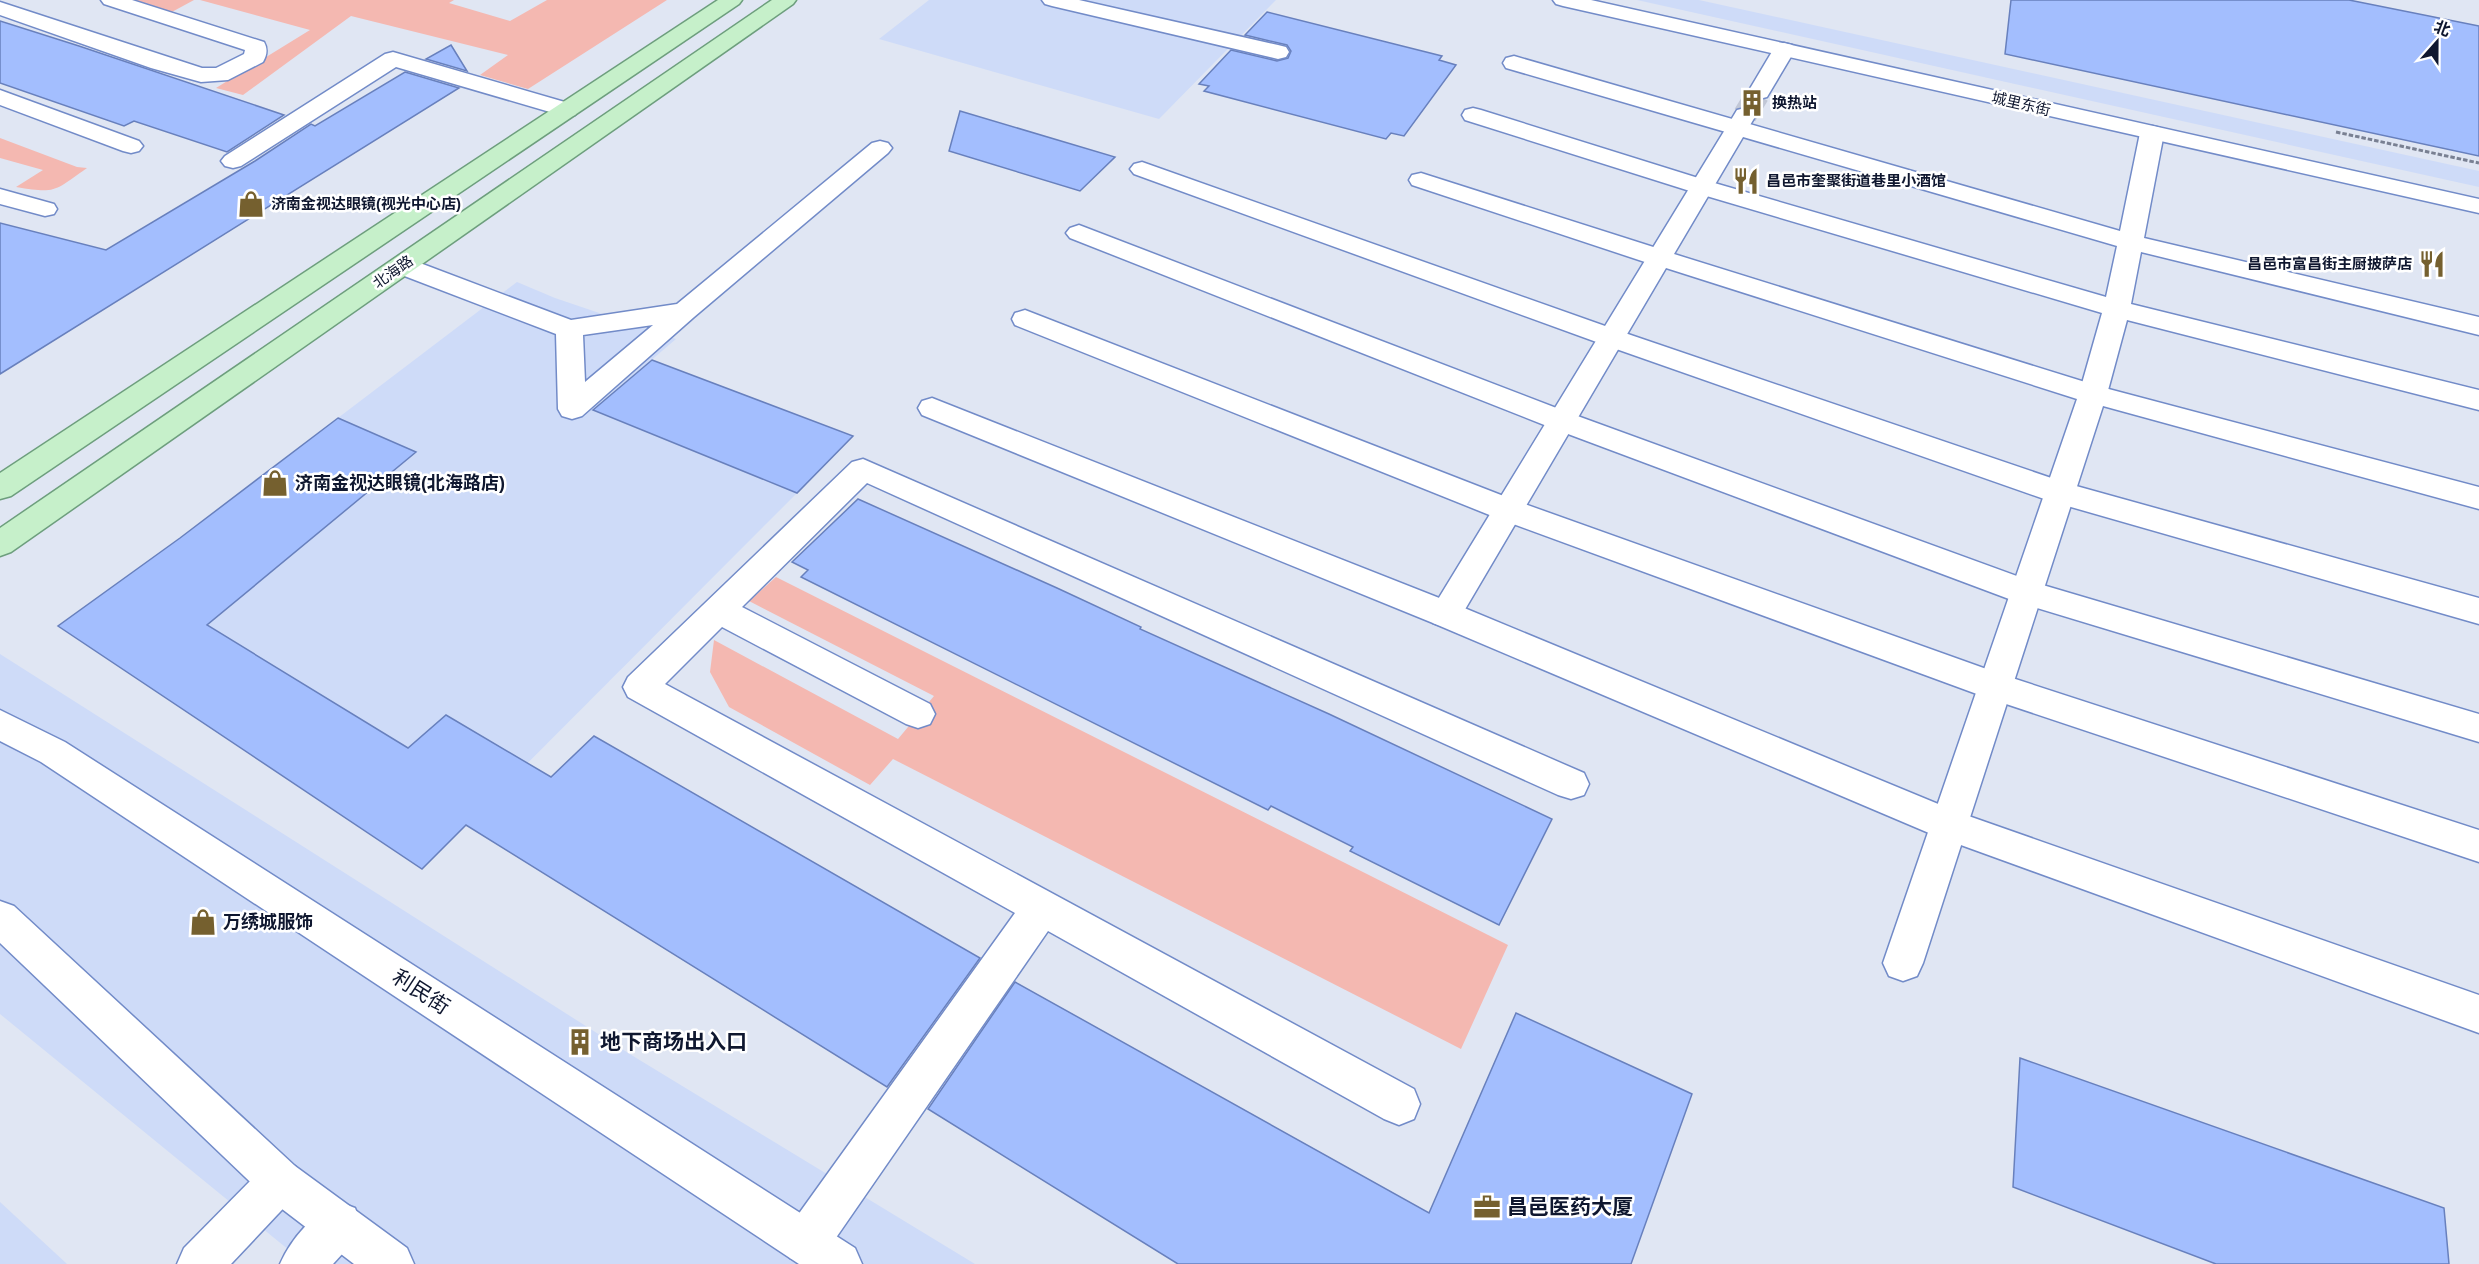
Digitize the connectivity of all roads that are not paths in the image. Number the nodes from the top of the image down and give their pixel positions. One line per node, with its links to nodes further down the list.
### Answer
1 (111, 0): 6 (street)
2 (732, 0): 12 (main road)
3 (786, 0): 28 (main road, 北海路)
4 (1052, 0): 8 (street)
5 (1563, 0): 7 (street, 城里东街)
6 (0, 8)
7 (1784, 50): 10 (street); 15 (street, 城里东街)
8 (1278, 52)
9 (1514, 63): 14 (street)
10 (1759, 92)
11 (0, 97): 16 (street)
12 (567, 110): 18 (street); 39 (main road)
13 (1473, 115): 21 (street)
14 (1741, 122): 21 (street); 26 (street)
15 (2152, 133): 23 (street, 城里东街); 26 (street)
16 (131, 146)
17 (880, 148): 30 (street)
18 (233, 161)
19 (1142, 169): 34 (street)
20 (1421, 180): 27 (street)
21 (1702, 187): 27 (street); 29 (street)
22 (0, 196): 24 (street)
23 (2479, 206)
24 (45, 209)
25 (1079, 233): 38 (street)
26 (2130, 242): 29 (street); 32 (street)
27 (1660, 258): 34 (street); 35 (street)
28 (403, 266): 33 (street); 43 (main road, 北海路)
29 (2117, 309): 35 (street); 36 (street)
30 (686, 311): 33 (street); 33 (street)
31 (1025, 319): 42 (street)
32 (2479, 326)
33 (569, 328)
34 (1612, 338): 38 (street); 40 (street)
35 (2093, 394): 40 (street); 41 (street)
36 (2479, 400)
37 (932, 408): 47 (street)
38 (1562, 421): 42 (street); 44 (street)
39 (0, 488)
40 (2061, 493): 44 (street); 46 (street)
41 (2479, 498)
42 (1508, 510): 47 (street); 48 (street)
43 (0, 544)
44 (2028, 593): 48 (street); 51 (street)
45 (718, 610): 49 (street); 52 (street); 55 (street)
46 (2479, 611)
47 (1445, 614): 53 (street)
48 (1997, 687): 53 (street); 54 (street)
49 (918, 714)
50 (0, 724): 62 (street, 利民街)
51 (2479, 728)
52 (1571, 784)
53 (1949, 825): 57 (street); 58 (street)
54 (2479, 846)
55 (1042, 907): 59 (street); 62 (street)
56 (0, 918): 60 (street)
57 (1903, 963)
58 (2479, 1014)
59 (1399, 1104)
60 (280, 1181): 61 (street); 63 (street)
61 (339, 1224): 64 (street); 65 (street)
62 (806, 1242): 66 (street, 利民街)
63 (200, 1264)
64 (303, 1264)
65 (391, 1264)
66 (839, 1264)

